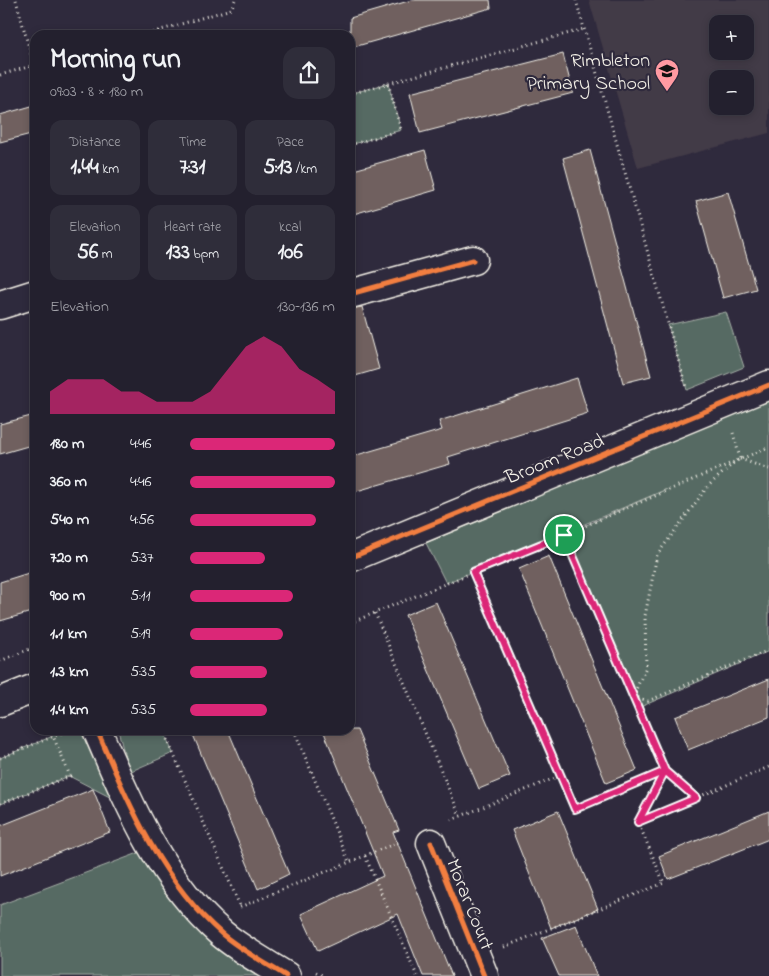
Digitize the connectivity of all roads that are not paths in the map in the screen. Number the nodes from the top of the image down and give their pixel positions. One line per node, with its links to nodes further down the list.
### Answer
1 (473, 260): 2 (street)
2 (355, 293)
3 (30, 296): 4 (street)
4 (0, 305)
5 (769, 385): 6 (street, Broom Road)
6 (355, 556)
7 (30, 690): 8 (street)
8 (0, 702)
9 (99, 735): 11 (street)
10 (431, 843): 12 (street, Morar Court)
11 (286, 976)
12 (484, 976)

